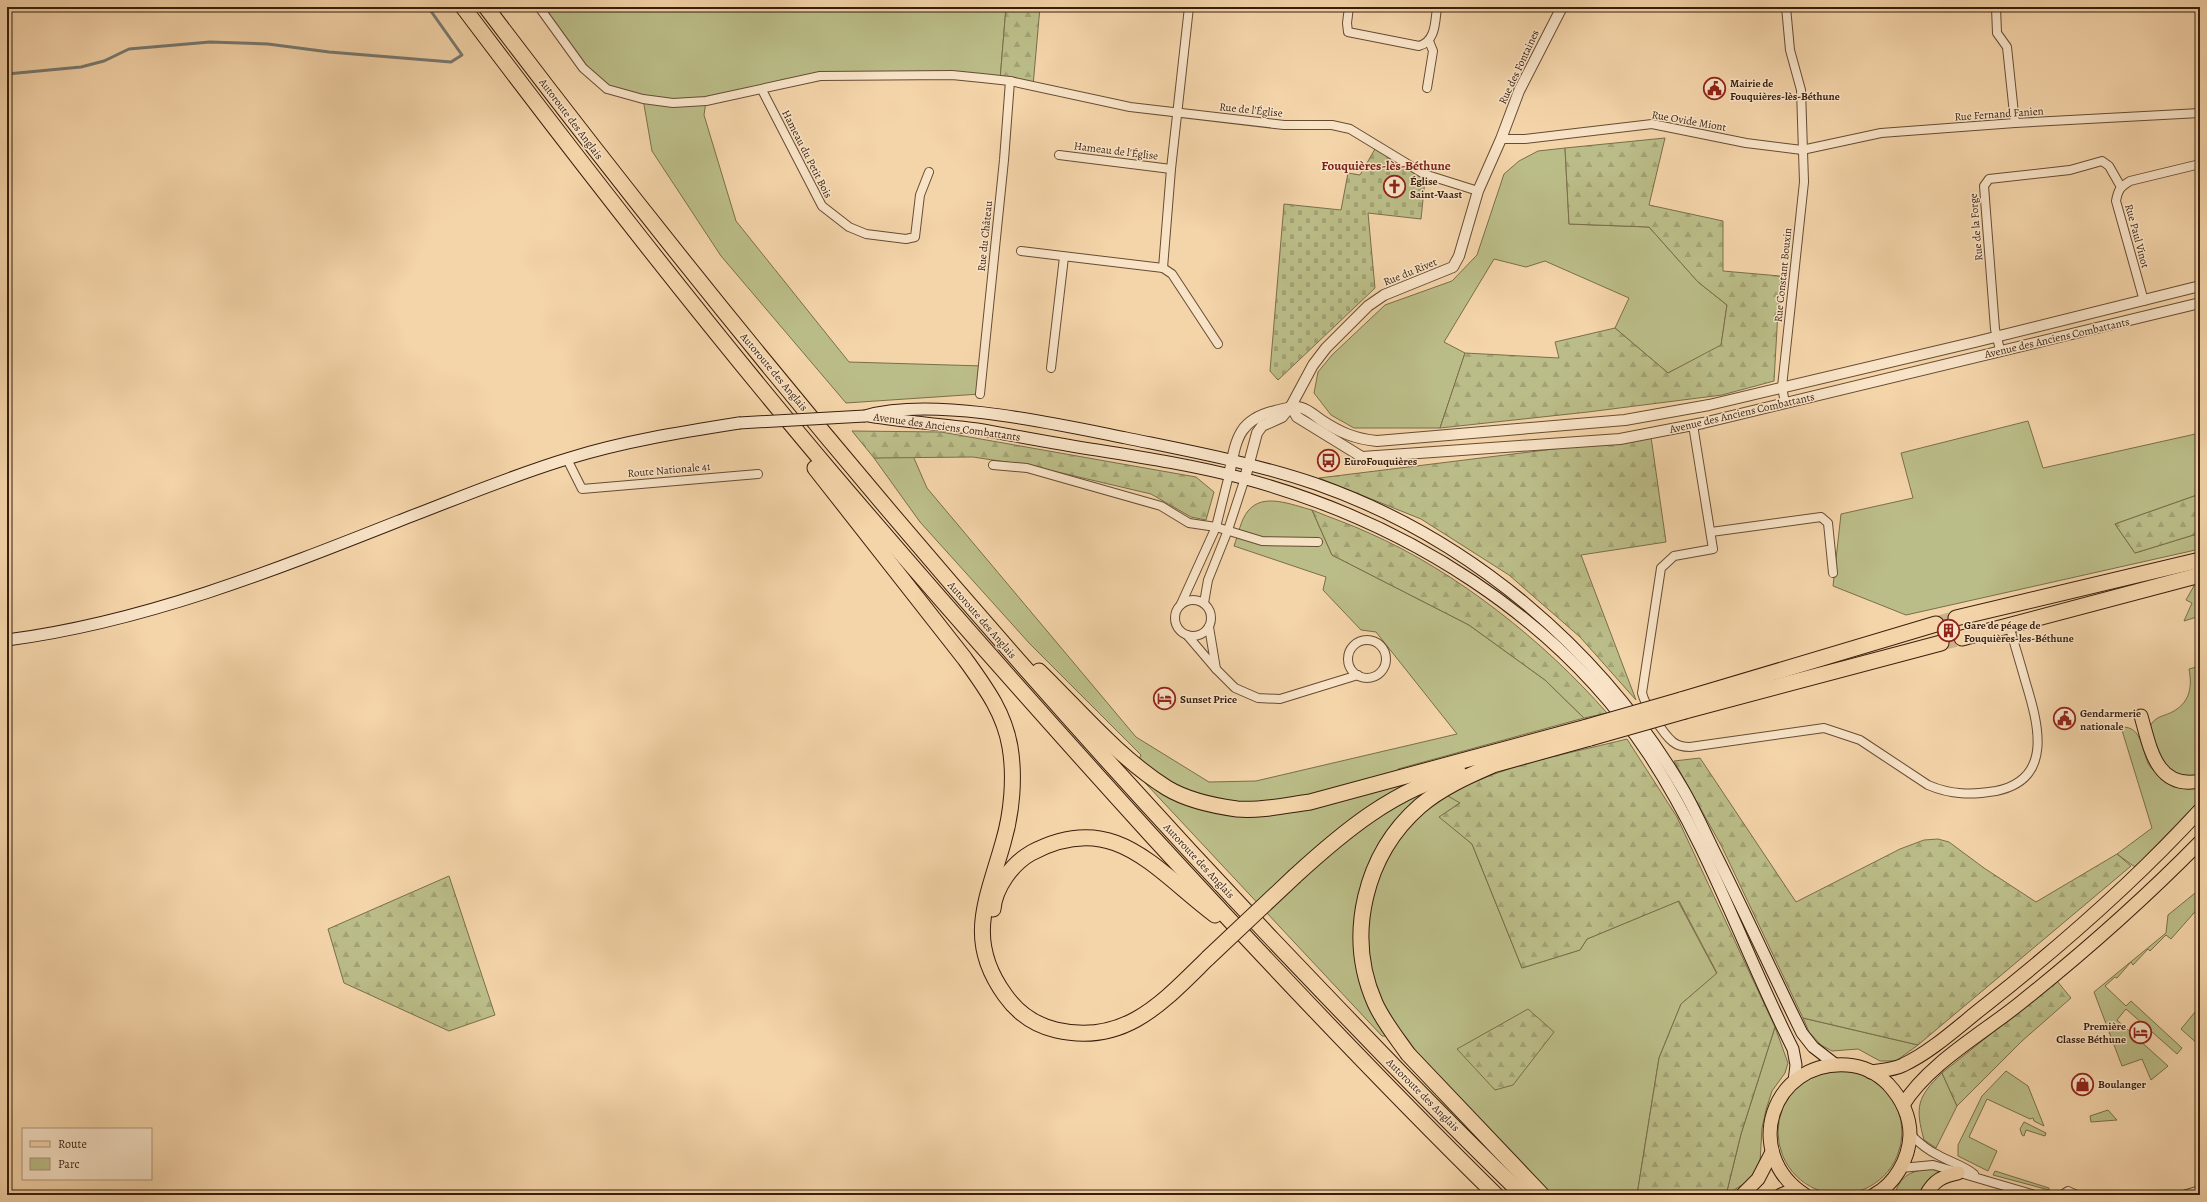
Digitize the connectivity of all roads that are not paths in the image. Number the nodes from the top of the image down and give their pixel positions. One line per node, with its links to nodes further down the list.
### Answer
1 (463, 7): 36 (highway, Autoroute des Anglais)
2 (486, 7): 56 (highway, Autoroute des Anglais)
3 (538, 7): 13 (street, Rue de l'Église)
4 (1189, 7): 14 (street, Hameau de l'Église)
5 (1349, 7): 10 (street)
6 (1437, 7): 10 (street)
7 (1562, 7): 17 (street, Rue des Fontaines)
8 (1786, 7): 18 (street, Rue Constant Bouxin)
9 (1996, 7): 16 (street)
10 (1429, 41): 12 (street)
11 (1010, 81): 13 (street, Rue de l'Église); 14 (street, Rue de l'Église); 37 (street, Rue du Château)
12 (1427, 88)
13 (762, 90): 22 (street, Hameau du Petit Bois)
14 (1178, 113): 21 (street, Hameau de l'Église); 24 (street, Rue de l'Église)
15 (2200, 113): 16 (street, Rue Fernand Fanien)
16 (2015, 123): 18 (street, Rue Fernand Fanien)
17 (1501, 140): 18 (street, Rue Ovide Miont); 24 (street, Rue du Rivet)
18 (1802, 150): 35 (street, Rue Constant Bouxin)
19 (1059, 155): 21 (street, Hameau de l'Église)
20 (2200, 164): 23 (street)
21 (1171, 169): 27 (street, Hameau de l'Église)
22 (929, 172)
23 (2121, 187): 29 (street, Rue Paul Vinot); 31 (street, Rue de la Forge)
24 (1478, 191): 39 (street, Rue du Rivet)
25 (1021, 251): 26 (street)
26 (1064, 258): 27 (street); 34 (street)
27 (1163, 268): 32 (street)
28 (2200, 286): 29 (street, Avenue des Anciens Combattants)
29 (2144, 301): 31 (street, Avenue des Anciens Combattants)
30 (2200, 303): 33 (street, Avenue des Anciens Combattants)
31 (1996, 337): 33 (street, Rue de la Forge); 35 (street, Avenue des Anciens Combattants)
32 (1218, 344)
33 (2000, 350): 38 (street, Avenue des Anciens Combattants)
34 (1051, 368)
35 (1782, 387): 38 (street, Rue Constant Bouxin); 39 (street, Avenue des Anciens Combattants)
36 (766, 394): 75 (highway, Autoroute des Anglais); 76 (highway)
37 (980, 394)
38 (1785, 403): 41 (street, Avenue des Anciens Combattants)
39 (1291, 406): 41 (street, Avenue des Anciens Combattants); 43 (street); 44 (street)
40 (866, 416): 42 (main road, bridge); 43 (main road, Avenue des Anciens Combattants); 47 (main road, Avenue des Anciens Combattants)
41 (1693, 425): 51 (street)
42 (567, 459): 46 (street, Route Nationale 41); 65 (main road)
43 (1232, 460): 44 (main road, Avenue des Anciens Combattants); 47 (street)
44 (1248, 465): 48 (street); 77 (main road, Avenue des Anciens Combattants)
45 (993, 466): 49 (street)
46 (758, 474)
47 (1229, 475): 48 (main road, Avenue des Anciens Combattants); 49 (street)
48 (1245, 478): 50 (street); 79 (main road, Avenue des Anciens Combattants)
49 (1216, 527): 50 (street); 58 (street)
50 (1228, 530): 52 (street); 57 (street)
51 (1711, 532): 54 (street); 61 (street)
52 (1318, 542)
53 (2200, 560): 59 (highway)
54 (1833, 573)
55 (2200, 575): 61 (highway)
56 (956, 590): 71 (highway); 90 (highway, Autoroute des Anglais)
57 (1204, 603): 58 (street); 62 (street)
58 (1181, 604): 63 (street)
59 (1956, 618)
60 (1936, 624): 69 (highway)
61 (2009, 625): 64 (highway)
62 (1209, 627): 63 (street); 67 (street)
63 (1187, 635): 67 (street)
64 (1962, 638)
65 (7, 640)
66 (1941, 643): 69 (highway)
67 (1216, 669): 68 (street)
68 (1358, 675): 68 (street)
69 (1683, 706): 71 (highway, bridge)
70 (2141, 716): 72 (main road)
71 (1487, 761): 76 (highway); 91 (highway)
72 (2200, 781)
73 (2200, 810): 78 (main road)
74 (2200, 842): 80 (main road)
75 (1246, 939): 76 (highway); 89 (highway, Autoroute des Anglais)
76 (1206, 955)
77 (1835, 1064): 78 (main road); 79 (main road)
78 (1871, 1072): 80 (main road)
79 (1794, 1081): 82 (main road)
80 (1903, 1105): 81 (main road)
81 (1910, 1134): 83 (main road); 85 (street)
82 (1772, 1152): 88 (main road); 92 (main road)
83 (1901, 1168): 84 (street); 86 (main road)
84 (1958, 1173): 85 (street); 95 (main road)
85 (1980, 1178): 96 (street)
86 (1888, 1190): 94 (main road)
87 (2200, 1190): 99 (street)
88 (1800, 1192): 93 (main road)
89 (1496, 1195)
90 (1523, 1195)
91 (1542, 1195)
92 (1742, 1195)
93 (1781, 1195)
94 (1874, 1195)
95 (1926, 1195)
96 (2035, 1195)
97 (2062, 1195): 98 (street)
98 (2077, 1195)
99 (2183, 1195)

